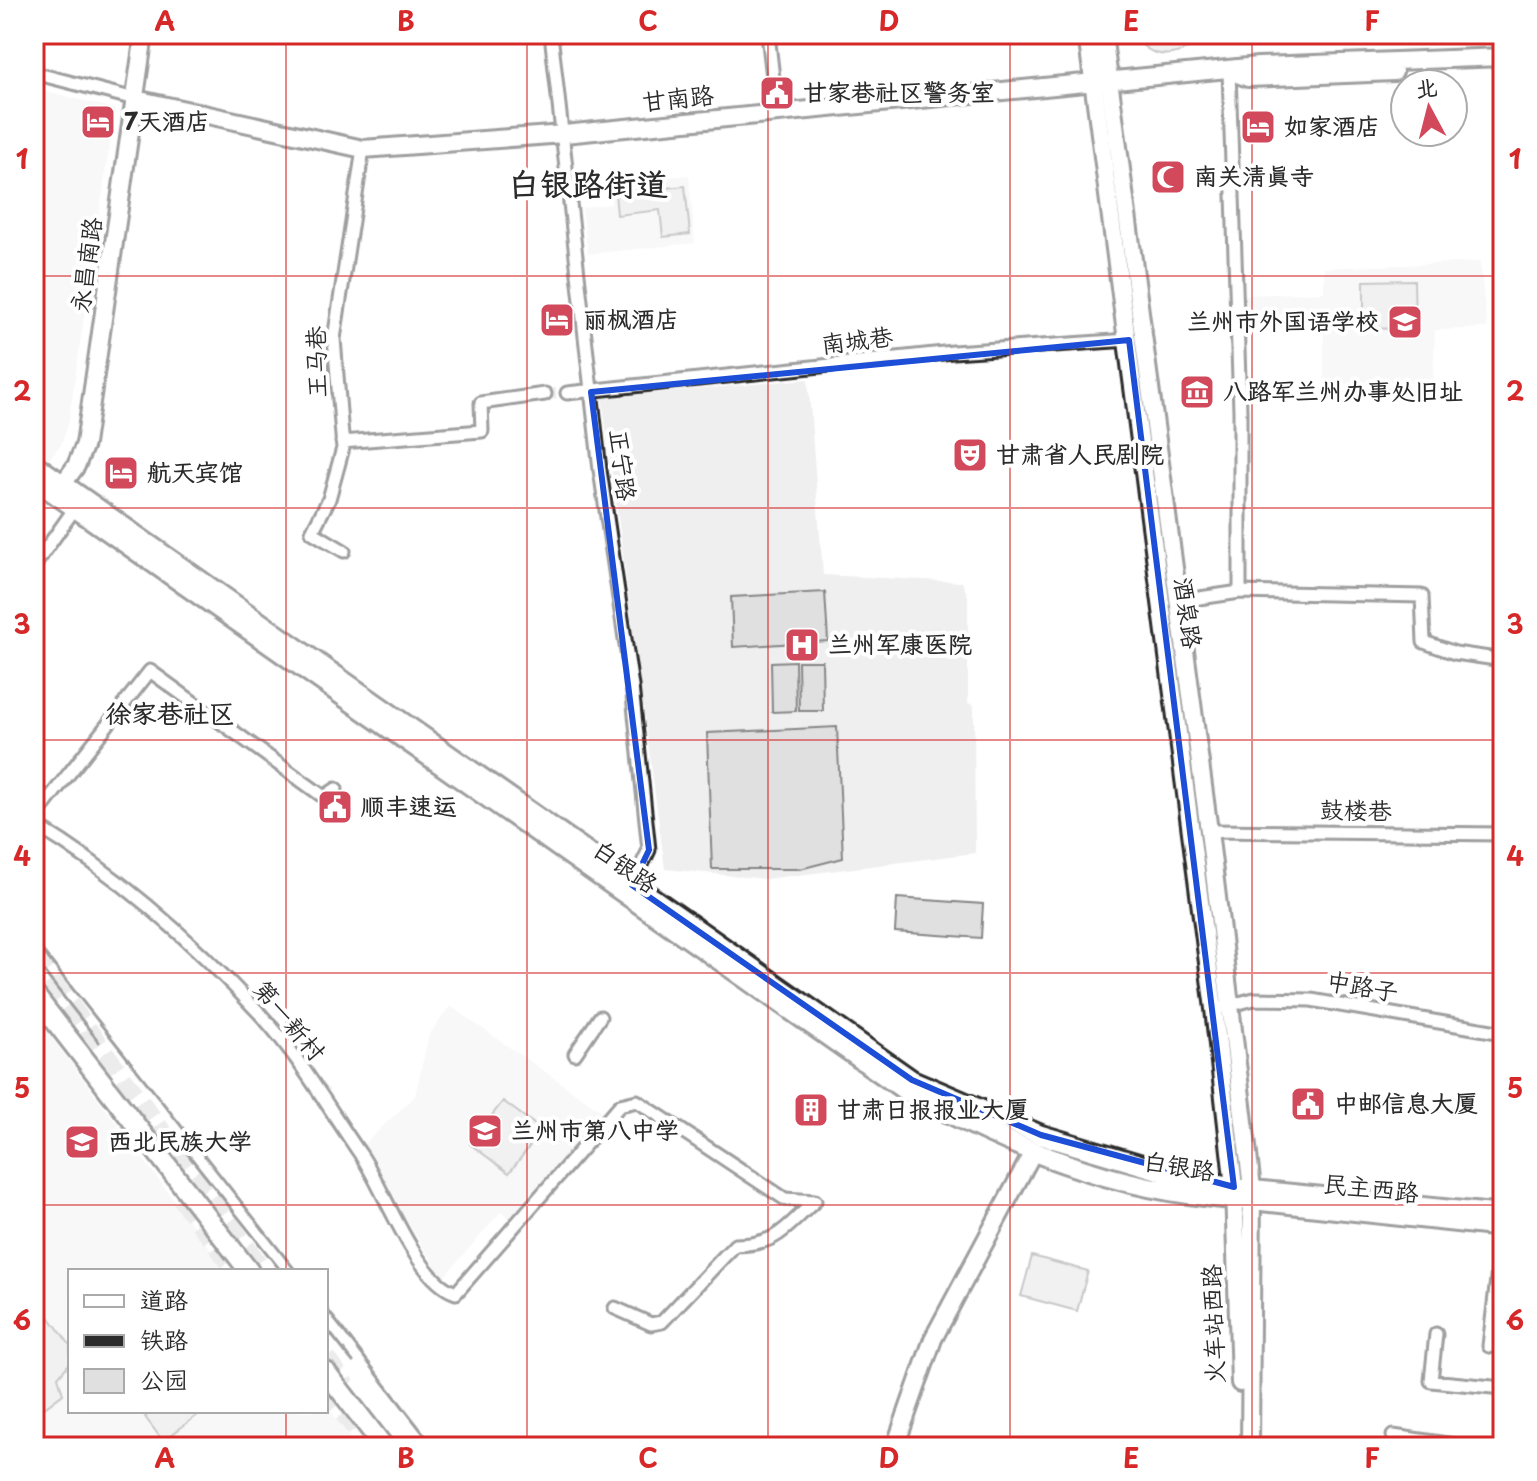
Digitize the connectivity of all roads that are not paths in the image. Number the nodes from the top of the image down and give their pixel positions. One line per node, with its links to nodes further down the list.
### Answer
1 (144, 34): 11 (main road, 永昌南路)
2 (551, 34): 13 (street, 正宁路)
3 (768, 34): 12 (street)
4 (1087, 34): 10 (main road, 酒泉路)
5 (1103, 34): 10 (main road, 酒泉路)
6 (1503, 57): 8 (main road, 甘南路)
7 (1503, 67): 8 (main road, 甘南路)
8 (1229, 71): 10 (main road, 甘南路); 25 (street)
9 (34, 73): 11 (street)
10 (1102, 82): 12 (main road, 甘南路); 15 (main road, 酒泉路); 26 (main road, 酒泉路)
11 (135, 99): 14 (main road, 甘南路); 21 (main road, 永昌南路)
12 (777, 113): 13 (main road, 甘南路)
13 (564, 134): 14 (main road, 甘南路); 16 (street, 正宁路)
14 (363, 149): 19 (street, 王马巷)
15 (1129, 340): 16 (street, 南城巷); 34 (main road, 酒泉路)
16 (591, 392): 17 (street, 南城巷); 32 (street, 正宁路)
17 (567, 393)
18 (545, 394): 19 (street)
19 (342, 442): 23 (street, 王马巷)
20 (35, 472): 21 (main road, 白银路)
21 (59, 488): 22 (main road, 白银路); 32 (main road, 白银路)
22 (75, 508): 24 (street); 32 (main road, 白银路)
23 (344, 551)
24 (34, 566)
25 (1240, 592): 26 (street, 酒泉路); 27 (street, 酒泉路)
26 (1179, 601): 30 (main road, 酒泉路)
27 (1503, 660)
28 (336, 789): 29 (street, 第一新村)
29 (34, 821): 43 (street, 第一新村)
30 (1209, 831): 31 (street, 鼓楼巷); 34 (main road, 酒泉路)
31 (1503, 834)
32 (628, 890): 38 (main road, 白银路); 39 (main road, 白银路)
33 (34, 994): 42 (main road)
34 (1222, 1008): 36 (street, 中路子); 39 (main road, 酒泉路)
35 (600, 1017): 37 (street)
36 (1503, 1033)
37 (575, 1054)
38 (1033, 1152): 39 (main road, 白银路); 50 (main road)
39 (1243, 1194): 40 (main road, 民主西路); 41 (main road, 民主西路); 51 (main road, 火车站西路); 52 (main road, 火车站西路)
40 (1503, 1214)
41 (1503, 1228): 45 (street)
42 (247, 1269)
43 (615, 1308)
44 (1436, 1334): 47 (street)
45 (1503, 1347)
46 (328, 1375): 49 (main road)
47 (1503, 1388)
48 (1393, 1436): 53 (street)
49 (384, 1447)
50 (895, 1447)
51 (1242, 1447)
52 (1250, 1447)
53 (1468, 1447)

